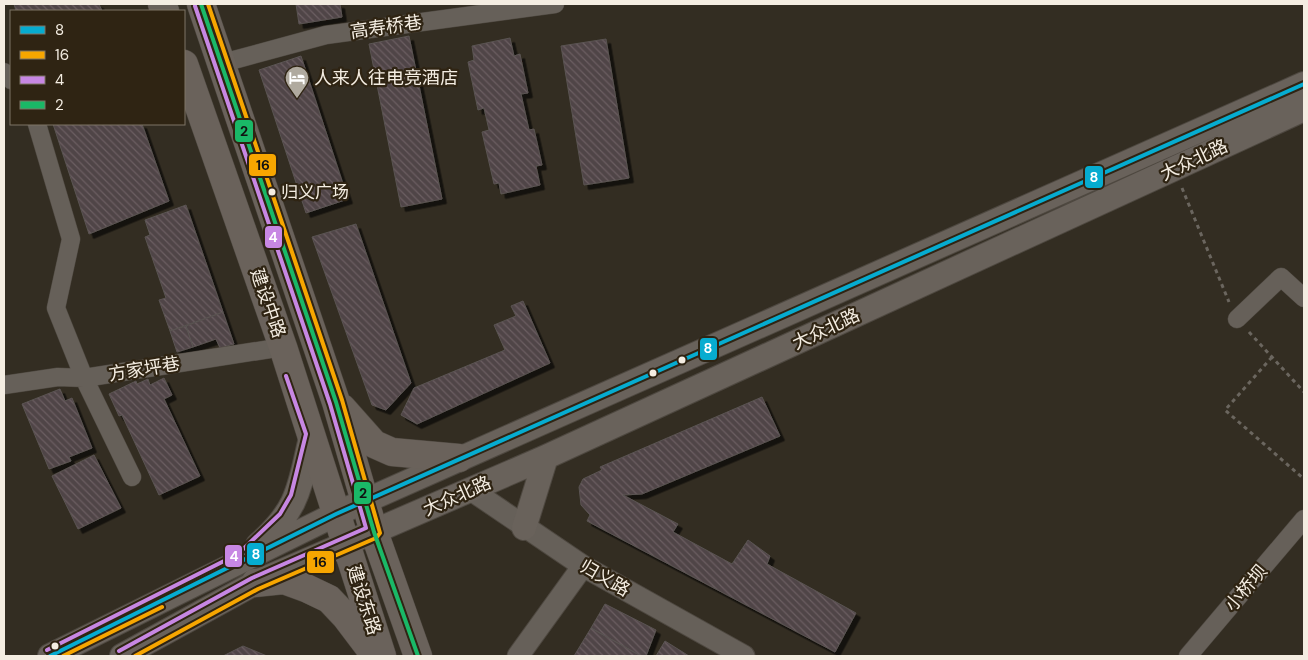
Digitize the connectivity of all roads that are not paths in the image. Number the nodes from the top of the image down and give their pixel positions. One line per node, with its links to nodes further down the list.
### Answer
1 (201, 4): 3 (main road, 建设中路)
2 (555, 4): 3 (street, 高寿桥巷)
3 (219, 64): 13 (main road, 建设中路)
4 (185, 67): 10 (main road, 建设中路)
5 (1304, 84): 16 (main road, 大众北路)
6 (1304, 109): 15 (main road, 大众北路)
7 (37, 125): 11 (street)
8 (1304, 298): 9 (street)
9 (1236, 319)
10 (283, 347): 11 (street, 方家坪巷); 14 (main road, 建设中路)
11 (84, 378): 12 (street, 方家坪巷); 17 (street)
12 (4, 385)
13 (336, 402): 16 (main road); 19 (main road, 建设中路)
14 (312, 434): 20 (main road, 建设中路); 25 (main road)
15 (546, 456): 18 (main road, 大众北路); 22 (main road)
16 (459, 458): 19 (main road, 大众北路)
17 (132, 477)
18 (465, 493): 22 (street, 归义路); 23 (main road, 大众北路); 26 (street)
19 (366, 502): 20 (main road, 大众北路); 23 (main road, 建设中路)
20 (336, 514): 24 (main road, 建设中路); 25 (main road, 大众北路)
21 (1304, 519): 36 (street, 小桥坝)
22 (524, 528): 26 (street, 归义路)
23 (374, 532): 24 (main road, 大众北路); 32 (main road, 建设东路)
24 (345, 544): 27 (main road, 大众北路); 31 (main road, 建设东路)
25 (242, 559): 28 (main road, 大众北路)
26 (580, 571): 33 (street); 34 (street); 35 (street, 归义路)
27 (255, 584): 29 (main road, 大众北路); 30 (main road)
28 (50, 656)
29 (122, 656)
30 (375, 656)
31 (382, 656)
32 (418, 656)
33 (518, 656)
34 (721, 656)
35 (744, 656)
36 (1188, 656)

